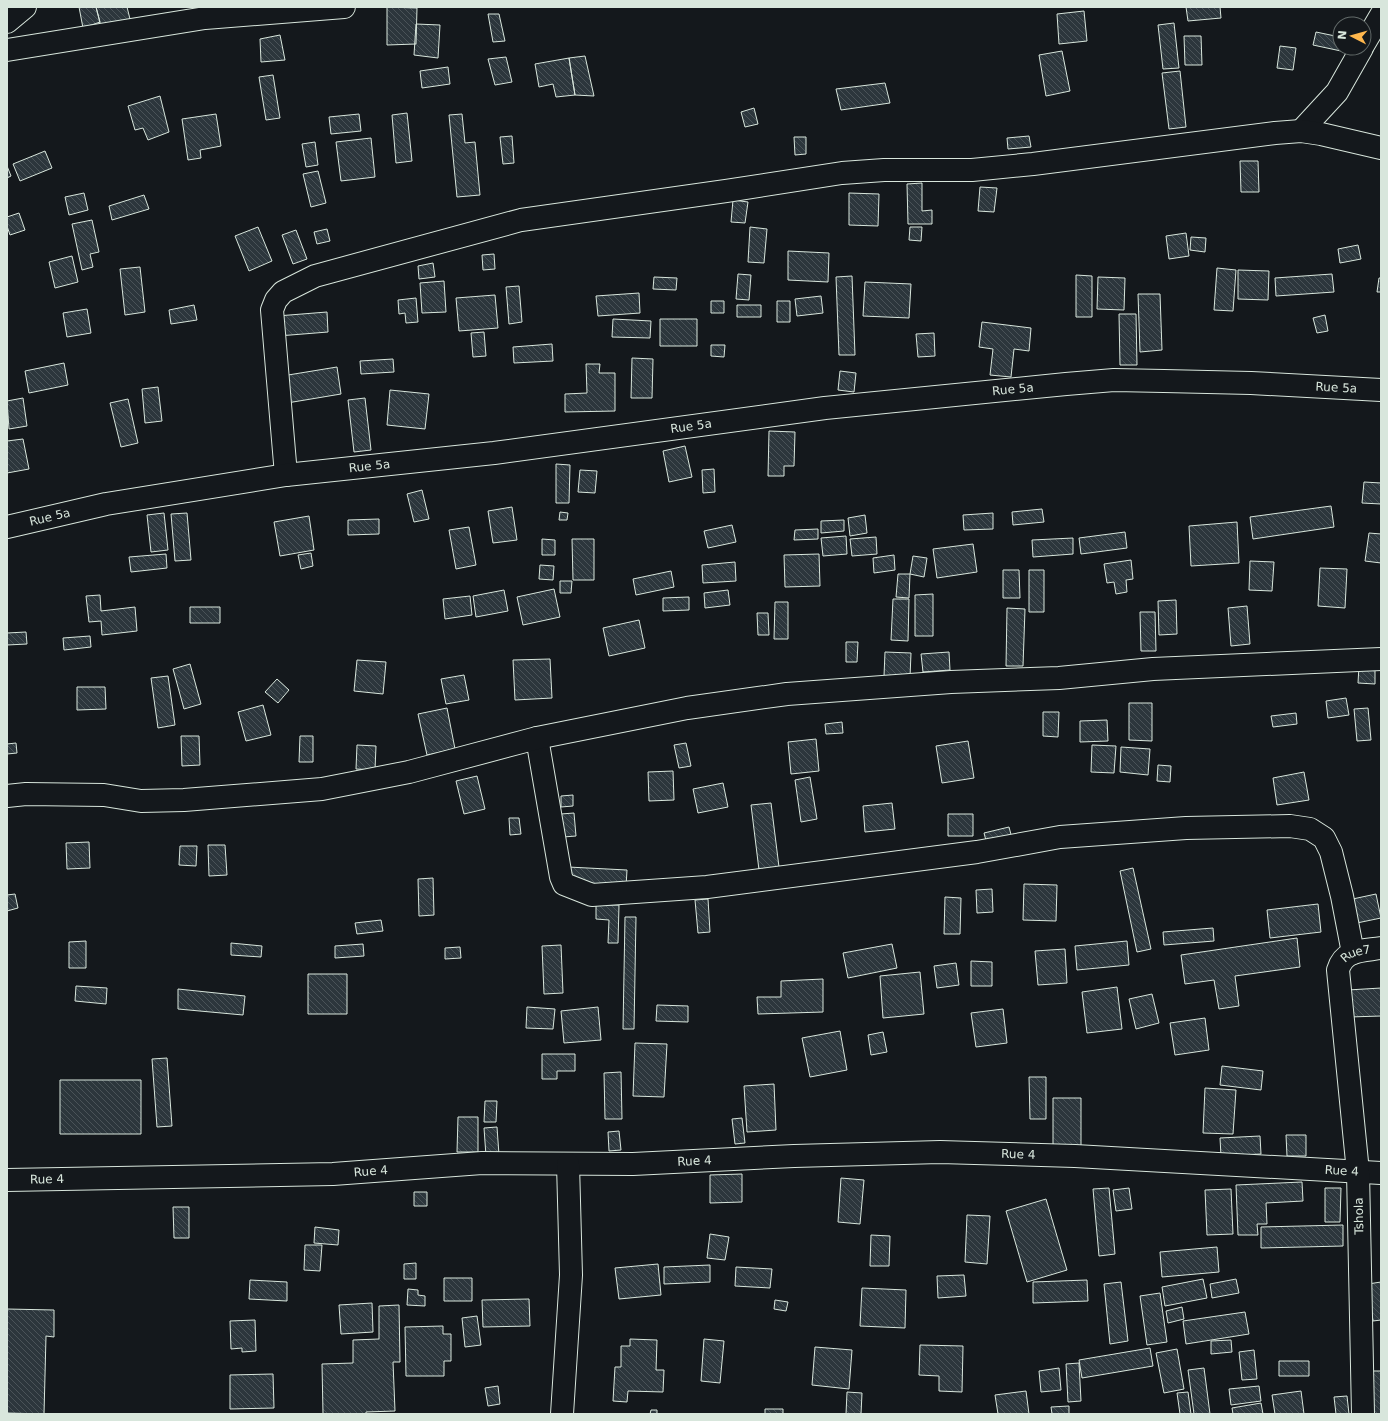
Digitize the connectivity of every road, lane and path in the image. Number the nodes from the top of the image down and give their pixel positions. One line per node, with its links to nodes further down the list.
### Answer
1 (25, 7): 4 (street)
2 (344, 7): 6 (street)
3 (1381, 14): 5 (street)
4 (7, 22)
5 (1372, 30)
6 (7, 50)
7 (1357, 56): 8 (street)
8 (1301, 131): 9 (street); 11 (street)
9 (1381, 148)
10 (1381, 390): 11 (street, Rue 5a)
11 (286, 475): 12 (street, Rue 5a)
12 (7, 527)
13 (1381, 659): 14 (street)
14 (537, 738): 15 (street); 17 (street)
15 (7, 796)
16 (1381, 948): 17 (street, Rue7)
17 (1353, 953): 18 (street, Rue7)
18 (1338, 970): 20 (street, Tshola)
19 (568, 1164): 20 (street, Rue 4); 22 (street, Rue 4); 23 (street)
20 (1358, 1172): 21 (street, Rue 4); 24 (street, Tshola)
21 (1381, 1172)
22 (7, 1180)
23 (562, 1414)
24 (1362, 1414)

